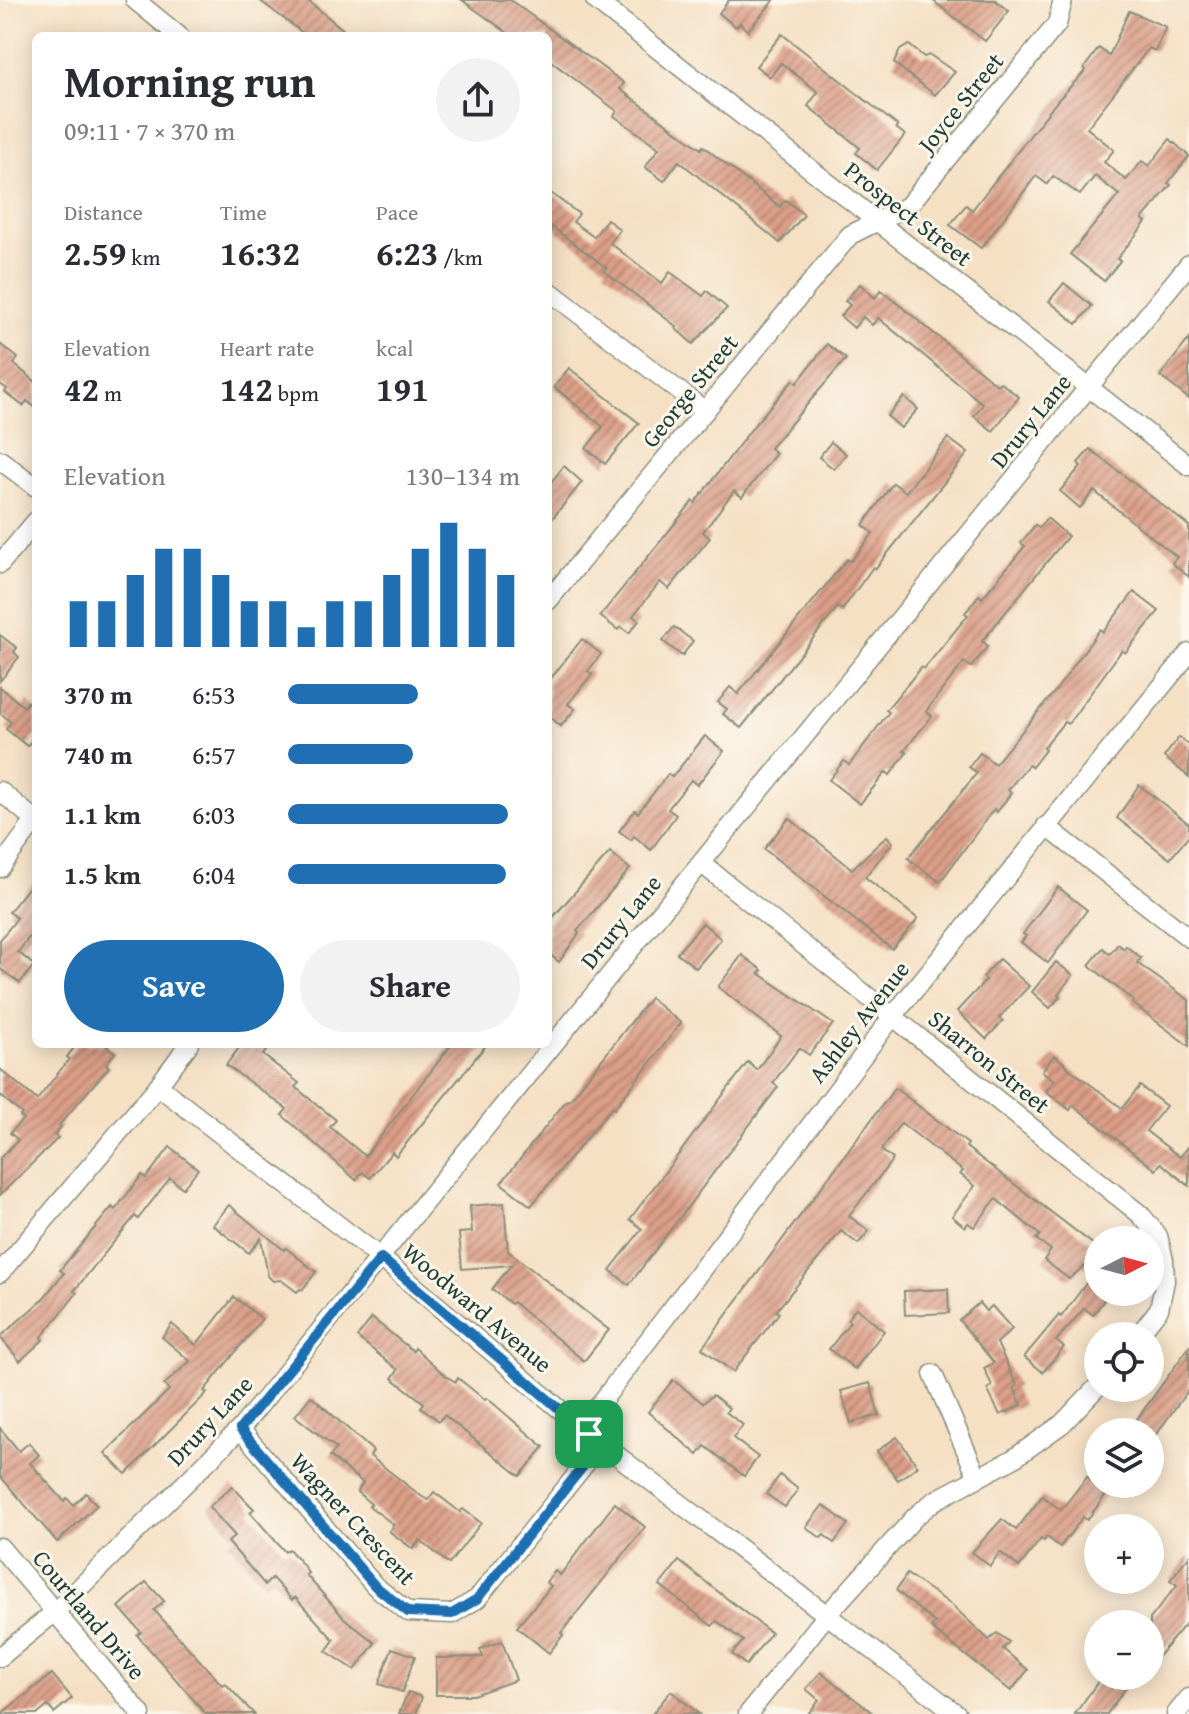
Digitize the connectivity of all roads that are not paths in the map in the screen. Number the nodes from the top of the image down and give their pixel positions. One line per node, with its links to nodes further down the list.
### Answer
1 (135, 0): 4 (street)
2 (595, 0): 5 (street, Prospect Street)
3 (1063, 0): 5 (street, Joyce Street)
4 (174, 32)
5 (878, 221): 8 (street, Prospect Street); 9 (street, George Street)
6 (1189, 264): 8 (street, Drury Lane)
7 (552, 293): 9 (street)
8 (1090, 387): 11 (street, Prospect Street); 21 (street, Drury Lane)
9 (705, 411): 15 (street, George Street)
10 (0, 460): 12 (street)
11 (1189, 466)
12 (32, 484)
13 (32, 526): 14 (street)
14 (0, 564)
15 (552, 592)
16 (1189, 653): 20 (street, Ashley Avenue)
17 (0, 791): 18 (street)
18 (32, 818)
19 (32, 826): 22 (street)
20 (1046, 826): 23 (street); 24 (street, Ashley Avenue)
21 (701, 863): 24 (street, Sharron Street); 25 (street, Drury Lane)
22 (0, 868)
23 (1189, 938)
24 (893, 1016): 31 (street, Sharron Street); 35 (street, Ashley Avenue)
25 (552, 1044)
26 (186, 1048): 28 (street)
27 (549, 1048): 29 (street, Drury Lane)
28 (158, 1086): 29 (street, Woodward Avenue); 30 (street)
29 (381, 1258): 34 (street, Drury Lane); 35 (street, Woodward Avenue)
30 (0, 1273)
31 (1149, 1322)
32 (933, 1374): 36 (street)
33 (1084, 1401): 36 (street)
34 (240, 1429): 35 (street, Wagner Crescent); 38 (street, Drury Lane)
35 (589, 1434): 39 (street, Woodward Avenue)
36 (977, 1476): 39 (street)
37 (0, 1547): 38 (street, Courtland Drive)
38 (55, 1612): 40 (street, Drury Lane); 42 (street, Courtland Drive)
39 (826, 1616): 43 (street); 44 (street, Woodward Avenue)
40 (0, 1657)
41 (1189, 1698): 45 (street)
42 (141, 1714)
43 (748, 1714)
44 (957, 1714)
45 (1176, 1714)

